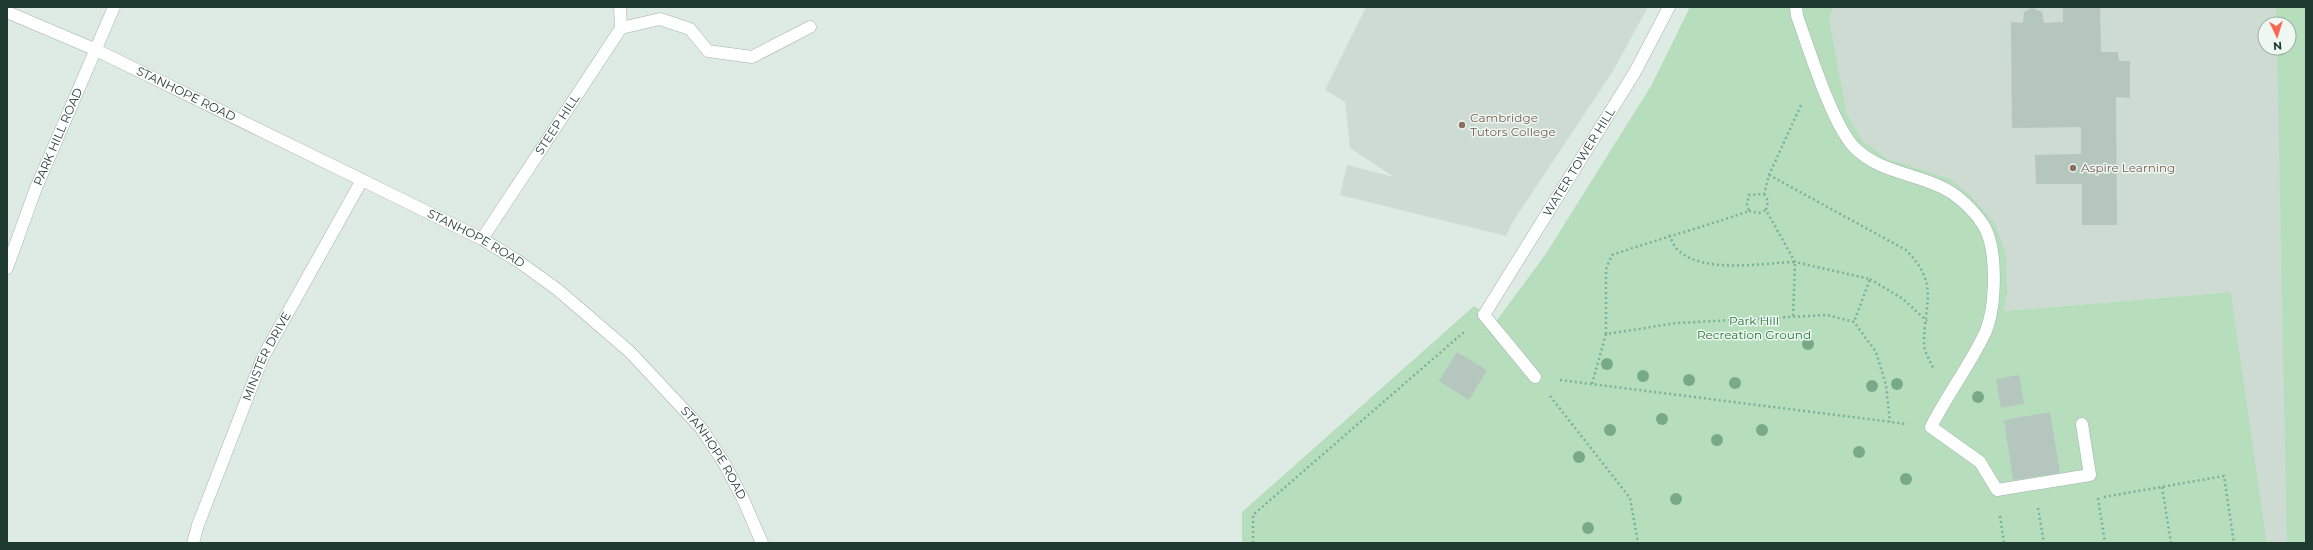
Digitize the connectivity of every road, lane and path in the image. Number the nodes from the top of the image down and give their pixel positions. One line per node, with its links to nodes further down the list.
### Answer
1 (114, 7): 8 (street, PARK HILL ROAD)
2 (620, 7): 7 (street)
3 (1669, 7): 20 (street, WATER TOWER HILL)
4 (1796, 7): 9 (street)
5 (7, 12): 8 (street, STANHOPE ROAD)
6 (810, 27): 7 (street)
7 (621, 28): 16 (street, STEEP HILL)
8 (94, 49): 11 (street, STANHOPE ROAD); 18 (street, PARK HILL ROAD)
9 (1817, 70): 10 (path); 30 (street)
10 (1769, 175): 12 (path); 22 (path)
11 (362, 180): 16 (street, STANHOPE ROAD); 35 (street, MINSTER DRIVE)
12 (1764, 194): 13 (path); 14 (path)
13 (1766, 210): 14 (path); 17 (path)
14 (1749, 211): 15 (path)
15 (1669, 235): 17 (path); 24 (path)
16 (482, 239): 36 (street, STANHOPE ROAD)
17 (1795, 262): 19 (path); 21 (path)
18 (7, 268)
19 (1870, 279): 22 (path); 23 (path)
20 (1484, 315): 26 (street); 37 (path)
21 (1794, 317): 23 (path); 24 (path)
22 (1927, 321): 25 (path)
23 (1854, 322): 28 (path)
24 (1606, 334): 27 (path)
25 (1924, 345)
26 (1535, 377): 27 (path); 38 (path)
27 (1592, 384): 28 (path)
28 (1890, 422): 30 (path)
29 (2082, 424): 30 (street)
30 (1931, 427)
31 (2162, 487): 32 (path); 41 (path); 42 (path)
32 (2098, 498): 33 (path); 40 (path)
33 (2091, 499)
34 (2045, 507): 39 (path)
35 (193, 543)
36 (762, 543)
37 (1253, 543)
38 (1638, 543)
39 (2044, 543)
40 (2105, 543)
41 (2171, 543)
42 (2234, 543)

